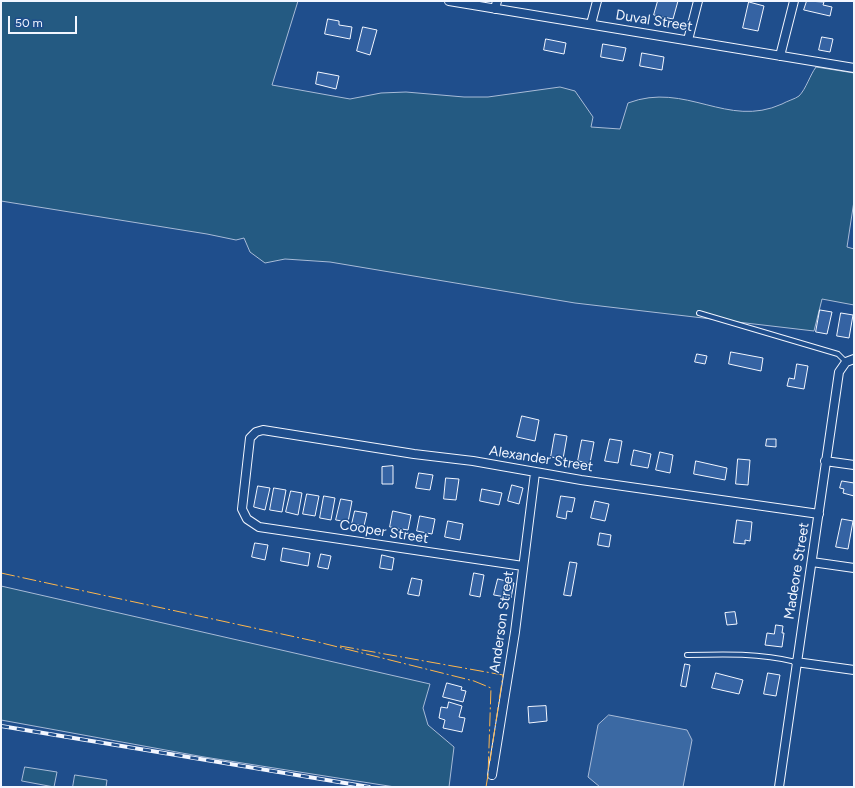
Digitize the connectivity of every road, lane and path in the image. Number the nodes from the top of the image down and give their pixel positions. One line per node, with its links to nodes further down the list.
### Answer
1 (449, 1): 5 (street, Duval Street)
2 (597, 1): 6 (street)
3 (698, 1): 7 (street)
4 (794, 1): 8 (street)
5 (496, 5): 6 (street, Duval Street)
6 (591, 24): 7 (street, Duval Street)
7 (688, 40): 8 (street, Duval Street)
8 (780, 56): 9 (street, Duval Street)
9 (854, 68)
10 (699, 314): 11 (lane)
11 (850, 361): 12 (street, Madeore Street)
12 (825, 461): 13 (street); 15 (street, Madeore Street)
13 (854, 465)
14 (536, 473): 15 (street, Alexander Street); 16 (street, Alexander Street); 18 (street, Anderson Street)
15 (819, 514): 17 (street, Madeore Street)
16 (245, 516): 18 (street, Cooper Street)
17 (812, 562): 19 (street); 21 (street, Madeore Street)
18 (523, 566): 23 (street, Anderson Street)
19 (854, 568)
20 (687, 655): 21 (lane)
21 (796, 662): 22 (street); 24 (street, Madeore Street)
22 (854, 670)
23 (492, 775)
24 (779, 787)

